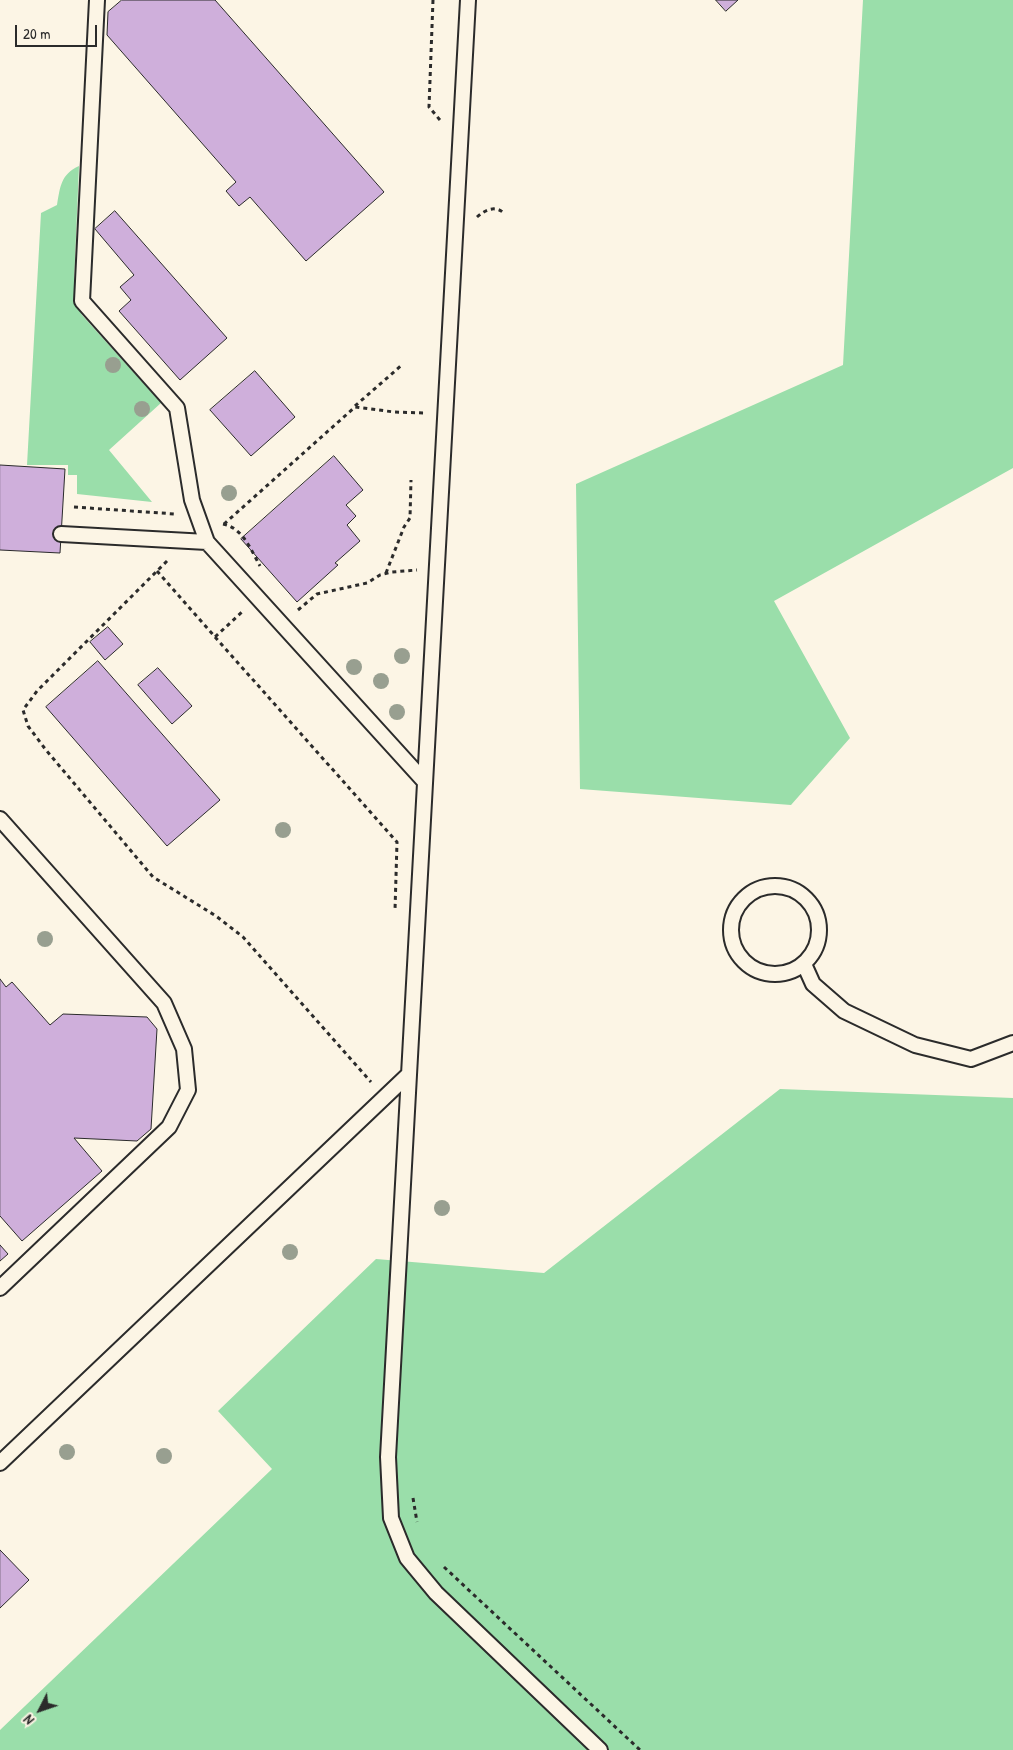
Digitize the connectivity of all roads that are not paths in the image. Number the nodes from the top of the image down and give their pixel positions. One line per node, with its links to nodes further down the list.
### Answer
1 (97, 0): 4 (lane)
2 (468, 0): 5 (lane)
3 (61, 534): 4 (lane)
4 (207, 542): 5 (lane)
5 (425, 782): 9 (lane)
6 (0, 819): 10 (lane)
7 (804, 964): 7 (lane); 8 (lane)
8 (1013, 1043)
9 (409, 1074): 11 (lane); 12 (lane)
10 (0, 1288)
11 (0, 1463)
12 (600, 1750)

